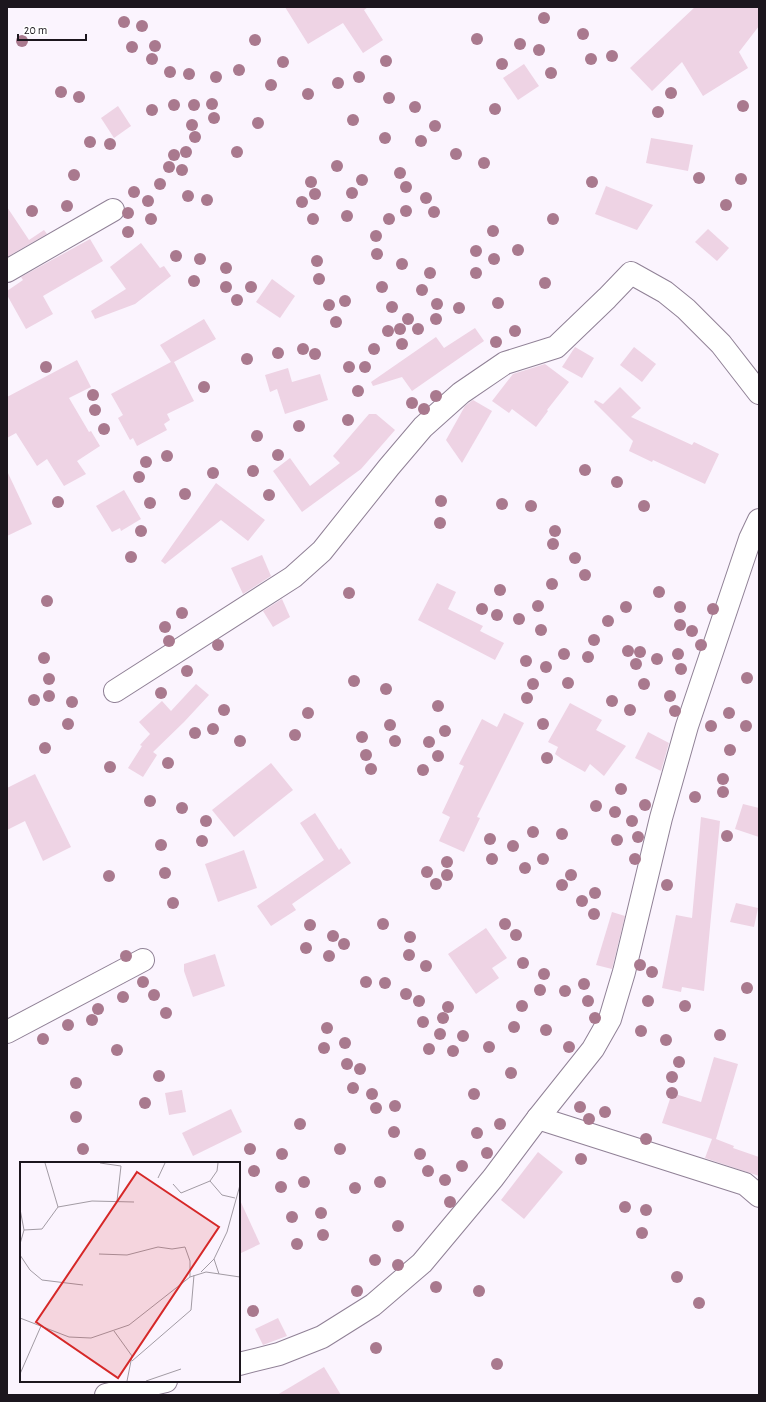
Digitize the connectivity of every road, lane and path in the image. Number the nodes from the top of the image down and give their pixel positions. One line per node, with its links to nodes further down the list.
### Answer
1 (113, 210): 2 (street)
2 (7, 271)
3 (759, 393): 5 (street)
4 (759, 520): 8 (street)
5 (115, 691)
6 (142, 960): 7 (street)
7 (7, 1032)
8 (538, 1118): 9 (street); 10 (street)
9 (759, 1196)
10 (240, 1364)
11 (162, 1382): 12 (street)
12 (106, 1395)

